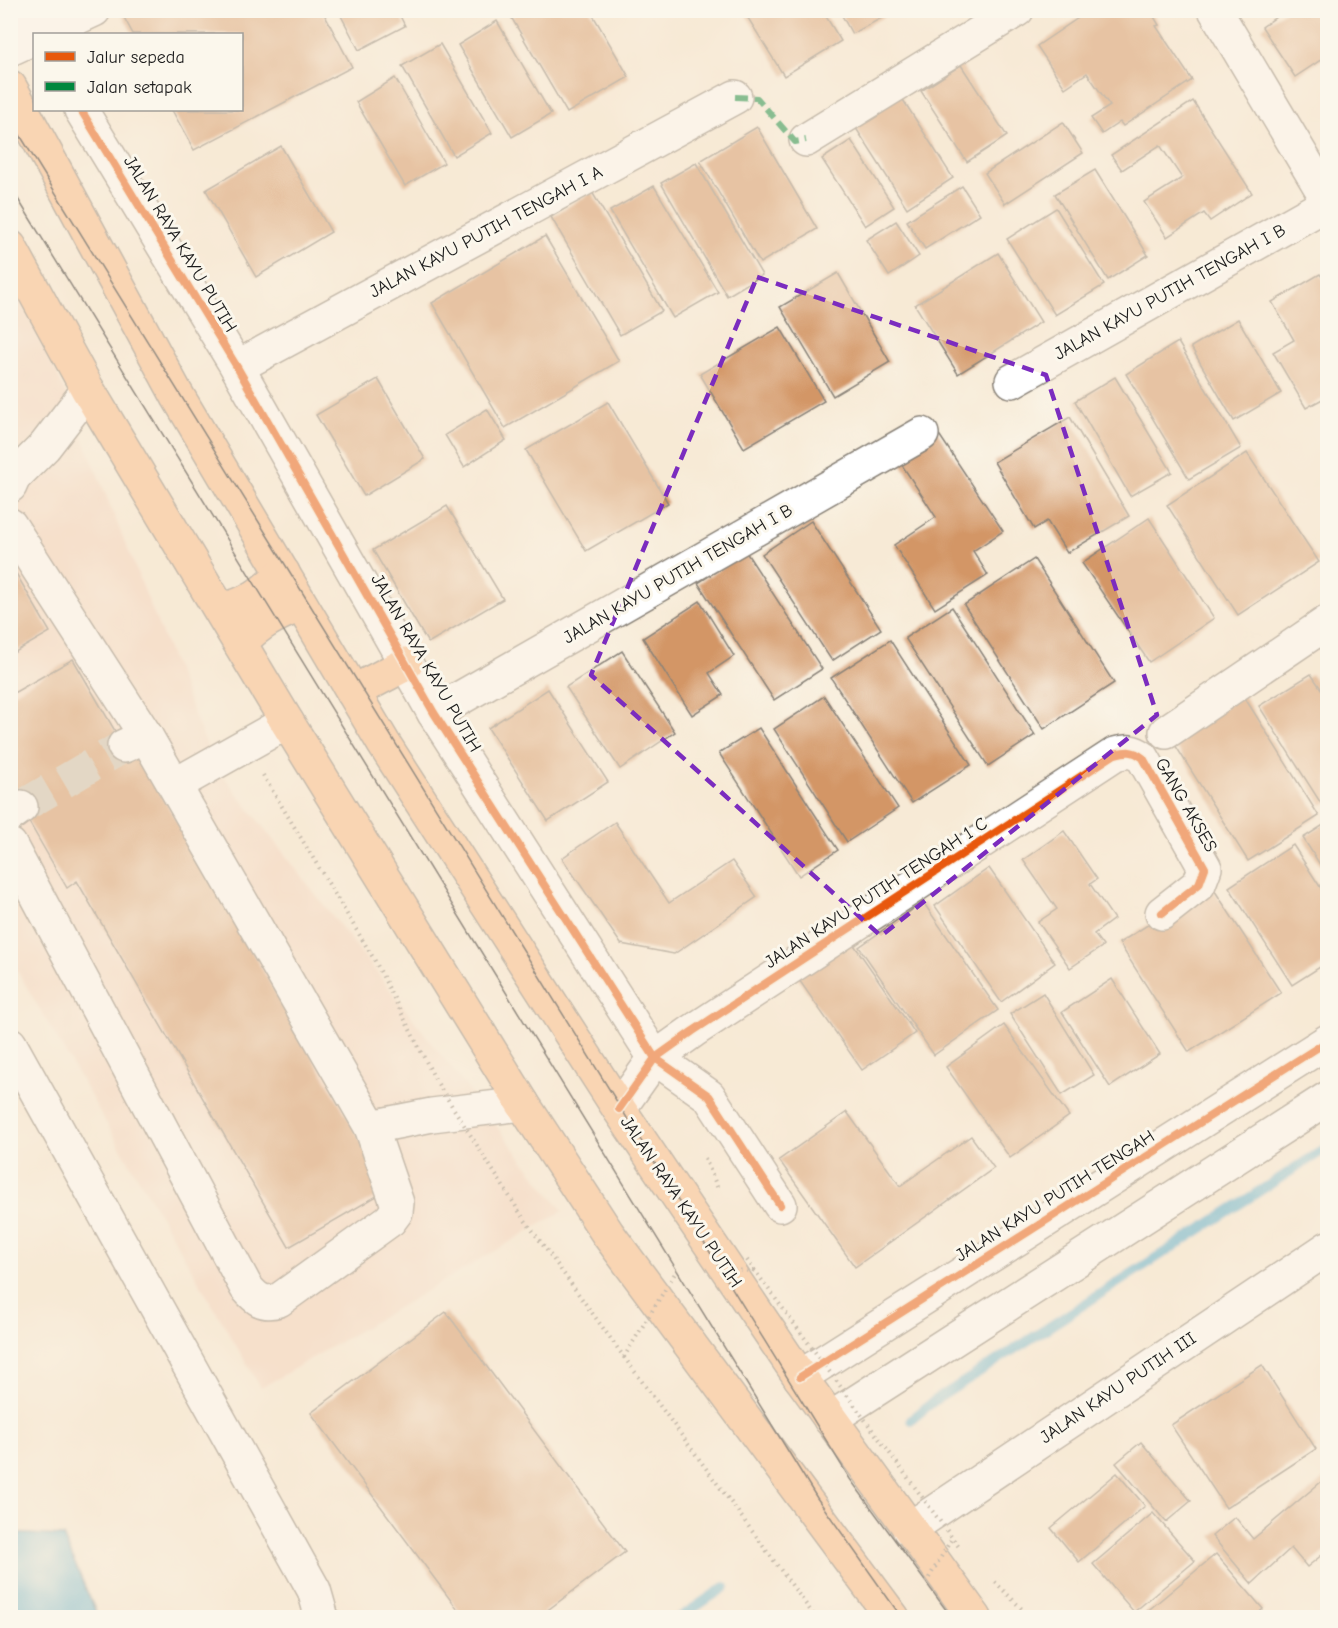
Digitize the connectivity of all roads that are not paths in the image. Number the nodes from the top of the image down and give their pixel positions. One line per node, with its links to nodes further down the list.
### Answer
1 (24, 10): 5 (street)
2 (94, 10): 6 (street)
3 (1017, 10): 12 (street)
4 (1215, 10): 13 (street)
5 (34, 33)
6 (44, 33)
7 (33, 37): 8 (street)
8 (10, 49)
9 (10, 87): 21 (main road, JALAN RAYA KAYU PUTIH)
10 (735, 97): 15 (street, JALAN KAYU PUTIH TENGAH I A)
11 (82, 111): 15 (street, JALAN RAYA KAYU PUTIH)
12 (806, 140)
13 (1328, 202): 16 (street, JALAN KAYU PUTIH TENGAH I B)
14 (10, 247): 17 (main road)
15 (237, 367): 26 (street, JALAN RAYA KAYU PUTIH)
16 (1012, 381)
17 (88, 390): 19 (street); 23 (main road)
18 (922, 434): 28 (street, JALAN KAYU PUTIH TENGAH I B)
19 (10, 486)
20 (10, 525): 32 (street)
21 (283, 573): 22 (main road, JALAN RAYA KAYU PUTIH); 23 (main road)
22 (302, 605): 25 (main road); 27 (main road, JALAN RAYA KAYU PUTIH)
23 (221, 610): 25 (main road)
24 (1328, 622): 30 (street)
25 (240, 643): 29 (main road)
26 (406, 664): 27 (main road); 28 (street, JALAN RAYA KAYU PUTIH)
27 (353, 692): 40 (main road, JALAN RAYA KAYU PUTIH)
28 (434, 713): 37 (street, JALAN RAYA KAYU PUTIH)
29 (287, 722): 32 (street); 39 (main road)
30 (1166, 732)
31 (1115, 754): 34 (street, GANG AKSES); 37 (street, JALAN KAYU PUTIH TENGAH 1 C)
32 (175, 786): 41 (street)
33 (10, 845): 41 (street)
34 (1162, 913)
35 (1328, 1041): 44 (street, JALAN KAYU PUTIH TENGAH)
36 (10, 1044): 47 (street)
37 (655, 1058): 40 (street); 42 (street, JALAN RAYA KAYU PUTIH)
38 (1328, 1098): 45 (street)
39 (523, 1104): 41 (street); 48 (main road)
40 (619, 1109): 44 (main road, JALAN RAYA KAYU PUTIH)
41 (371, 1127)
42 (780, 1205)
43 (1328, 1248): 46 (street, JALAN KAYU PUTIH III)
44 (800, 1377): 45 (main road, JALAN RAYA KAYU PUTIH)
45 (834, 1425): 46 (main road, JALAN RAYA KAYU PUTIH)
46 (909, 1529): 49 (main road, JALAN RAYA KAYU PUTIH)
47 (322, 1617)
48 (893, 1617)
49 (975, 1617)

